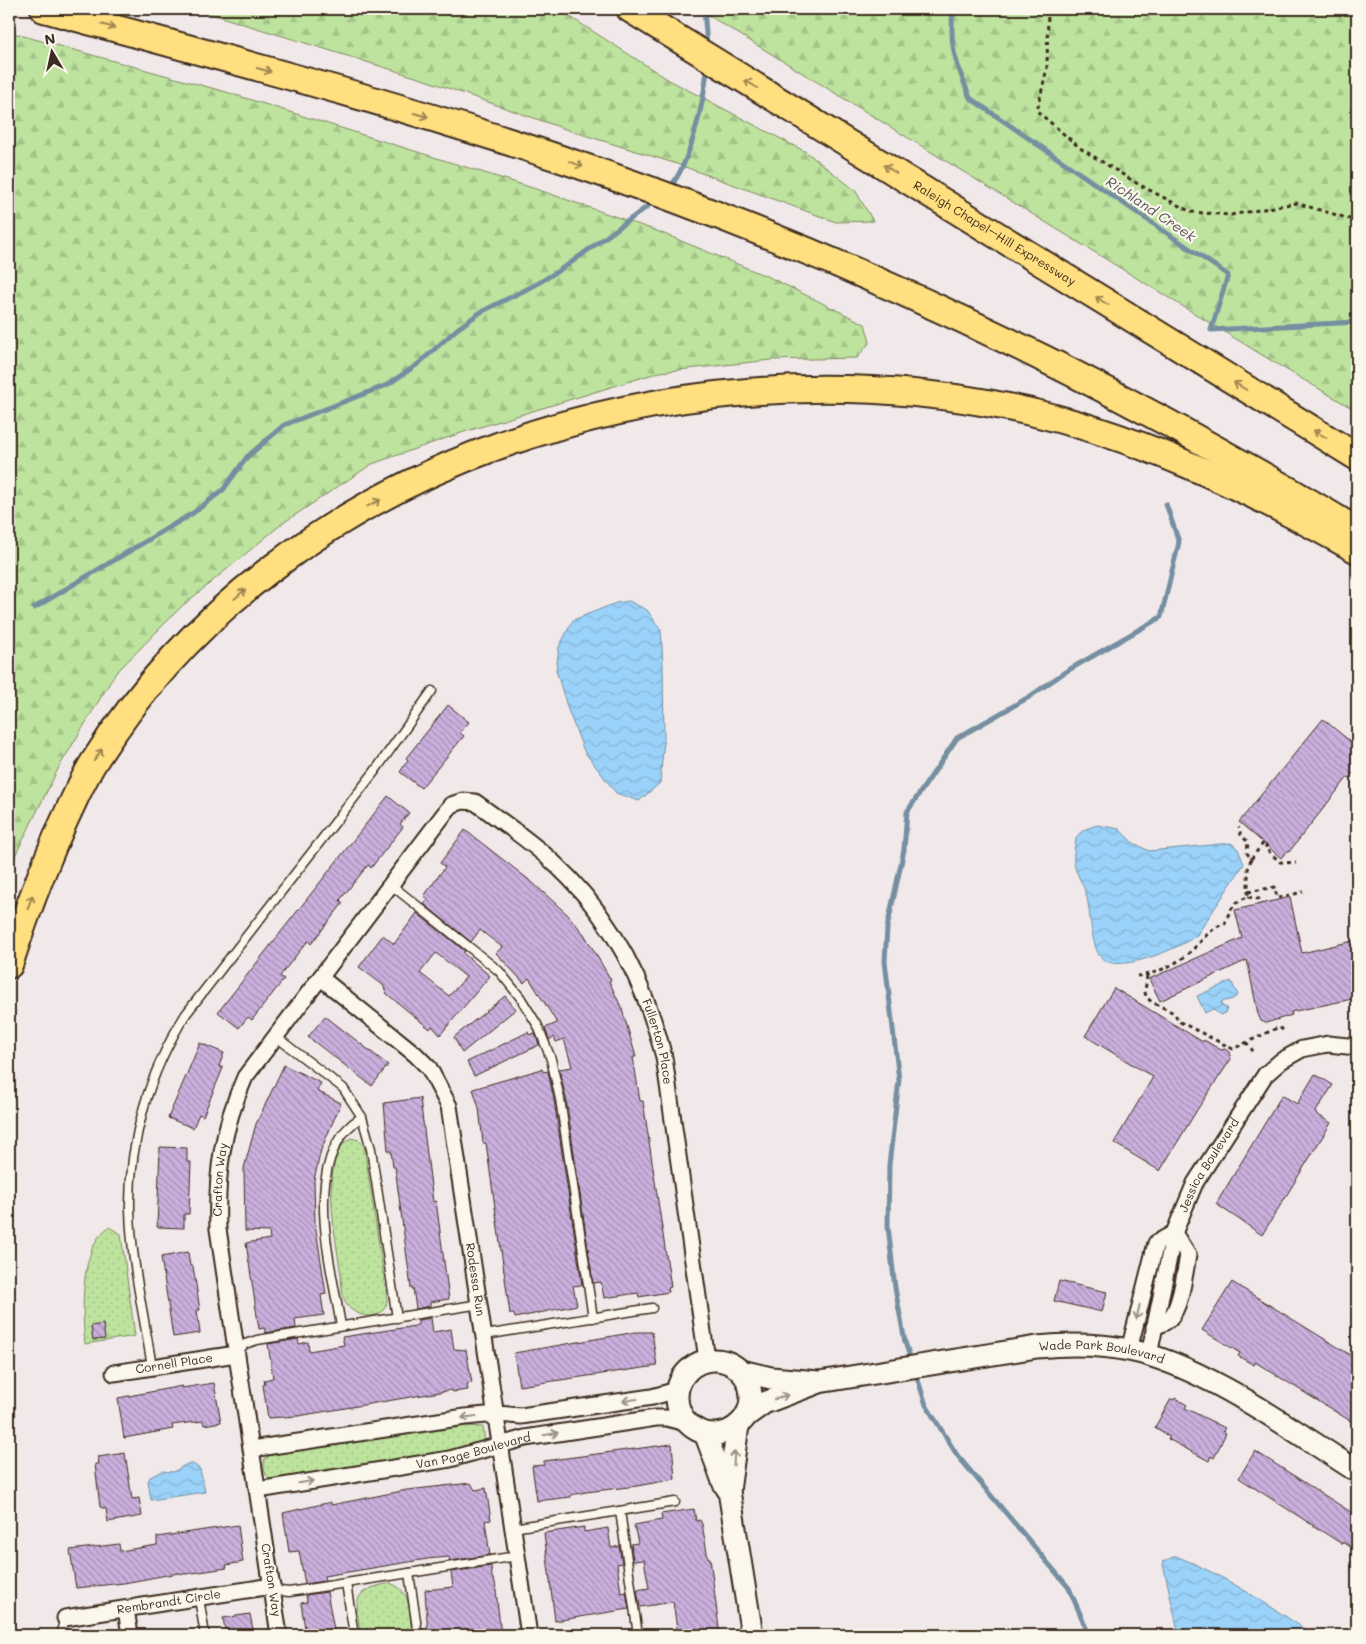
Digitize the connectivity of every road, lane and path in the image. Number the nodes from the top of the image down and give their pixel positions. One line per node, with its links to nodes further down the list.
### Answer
1 (44, 9): 6 (highway, one-way to 6)
2 (630, 9): 5 (highway, Raleigh Chapel–Hill Expressway, one-way to 2)
3 (1048, 9): 4 (path)
4 (1357, 221)
5 (1357, 457)
6 (1357, 530)
7 (1357, 550): 18 (highway, one-way to 7)
8 (432, 691): 42 (lane)
9 (463, 801): 13 (street, Crafton Way); 41 (street, Fullerton Place)
10 (1239, 827): 11 (path)
11 (1251, 859): 12 (path); 14 (path)
12 (1296, 863)
13 (390, 884): 21 (street, Crafton Way); 35 (lane)
14 (1248, 892): 15 (path); 16 (path)
15 (1303, 892)
16 (1248, 897): 17 (path); 20 (path)
17 (1261, 904)
18 (9, 965)
19 (1136, 976): 20 (path)
20 (1147, 976): 24 (path)
21 (321, 978): 23 (street, Crafton Way); 32 (street, Rodessa Run)
22 (1283, 1030): 24 (path)
23 (275, 1036): 27 (lane); 40 (street, Crafton Way)
24 (1246, 1042): 26 (path)
25 (1357, 1047): 28 (street, Jessica Boulevard)
26 (1253, 1051)
27 (362, 1117): 34 (lane); 36 (lane)
28 (1174, 1233): 29 (street); 30 (street, Jessica Boulevard); 31 (street)
29 (1143, 1289): 30 (street); 39 (street, one-way to 39)
30 (1161, 1292): 31 (street); 37 (street, Jessica Boulevard)
31 (1179, 1296): 37 (street)
32 (480, 1304): 34 (lane); 38 (street, Rodessa Run)
33 (652, 1308): 35 (lane)
34 (397, 1318): 36 (lane)
35 (593, 1318): 38 (lane)
36 (341, 1326): 40 (lane)
37 (1154, 1327): 39 (street, Jessica Boulevard)
38 (485, 1335): 47 (street, Rodessa Run)
39 (1139, 1352): 45 (street, Wade Park Boulevard); 52 (street, Wade Park Boulevard)
40 (236, 1354): 42 (street, Cornell Place); 51 (street, Crafton Way)
41 (707, 1360): 43 (street); 46 (street)
42 (152, 1367): 44 (street, Cornell Place)
43 (741, 1370): 45 (street, Wade Park Boulevard); 48 (street)
44 (114, 1373)
45 (820, 1382): 48 (street, Wade Park Boulevard, one-way to 45)
46 (677, 1390): 47 (street, Van Page Boulevard, one-way to 47); 49 (street)
47 (497, 1414): 50 (street, Rodessa Run); 51 (street, Van Page Boulevard, one-way to 51)
48 (742, 1421): 49 (street); 54 (street, one-way to 48)
49 (697, 1429): 50 (street, Van Page Boulevard, one-way to 49); 54 (street)
50 (501, 1446): 53 (street, Van Page Boulevard, one-way to 50); 57 (street, Rodessa Run)
51 (252, 1449): 53 (street, Crafton Way)
52 (1357, 1471)
53 (258, 1490): 61 (street, Crafton Way)
54 (730, 1491): 73 (street)
55 (675, 1502): 56 (lane)
56 (620, 1511): 57 (lane); 72 (lane)
57 (513, 1528): 58 (street, Rodessa Run)
58 (517, 1556): 59 (lane); 71 (street, Rodessa Run)
59 (409, 1573): 60 (lane); 70 (lane)
60 (346, 1583): 61 (lane); 69 (lane)
61 (272, 1586): 62 (street, Rembrandt Circle); 68 (street, Crafton Way)
62 (199, 1598): 63 (street, Rembrandt Circle); 67 (lane)
63 (126, 1609): 64 (street, Rembrandt Circle); 66 (street)
64 (65, 1618): 65 (lane)
65 (60, 1635)
66 (130, 1635)
67 (205, 1635)
68 (279, 1635)
69 (354, 1635)
70 (418, 1635)
71 (529, 1635)
72 (638, 1635)
73 (752, 1635)

